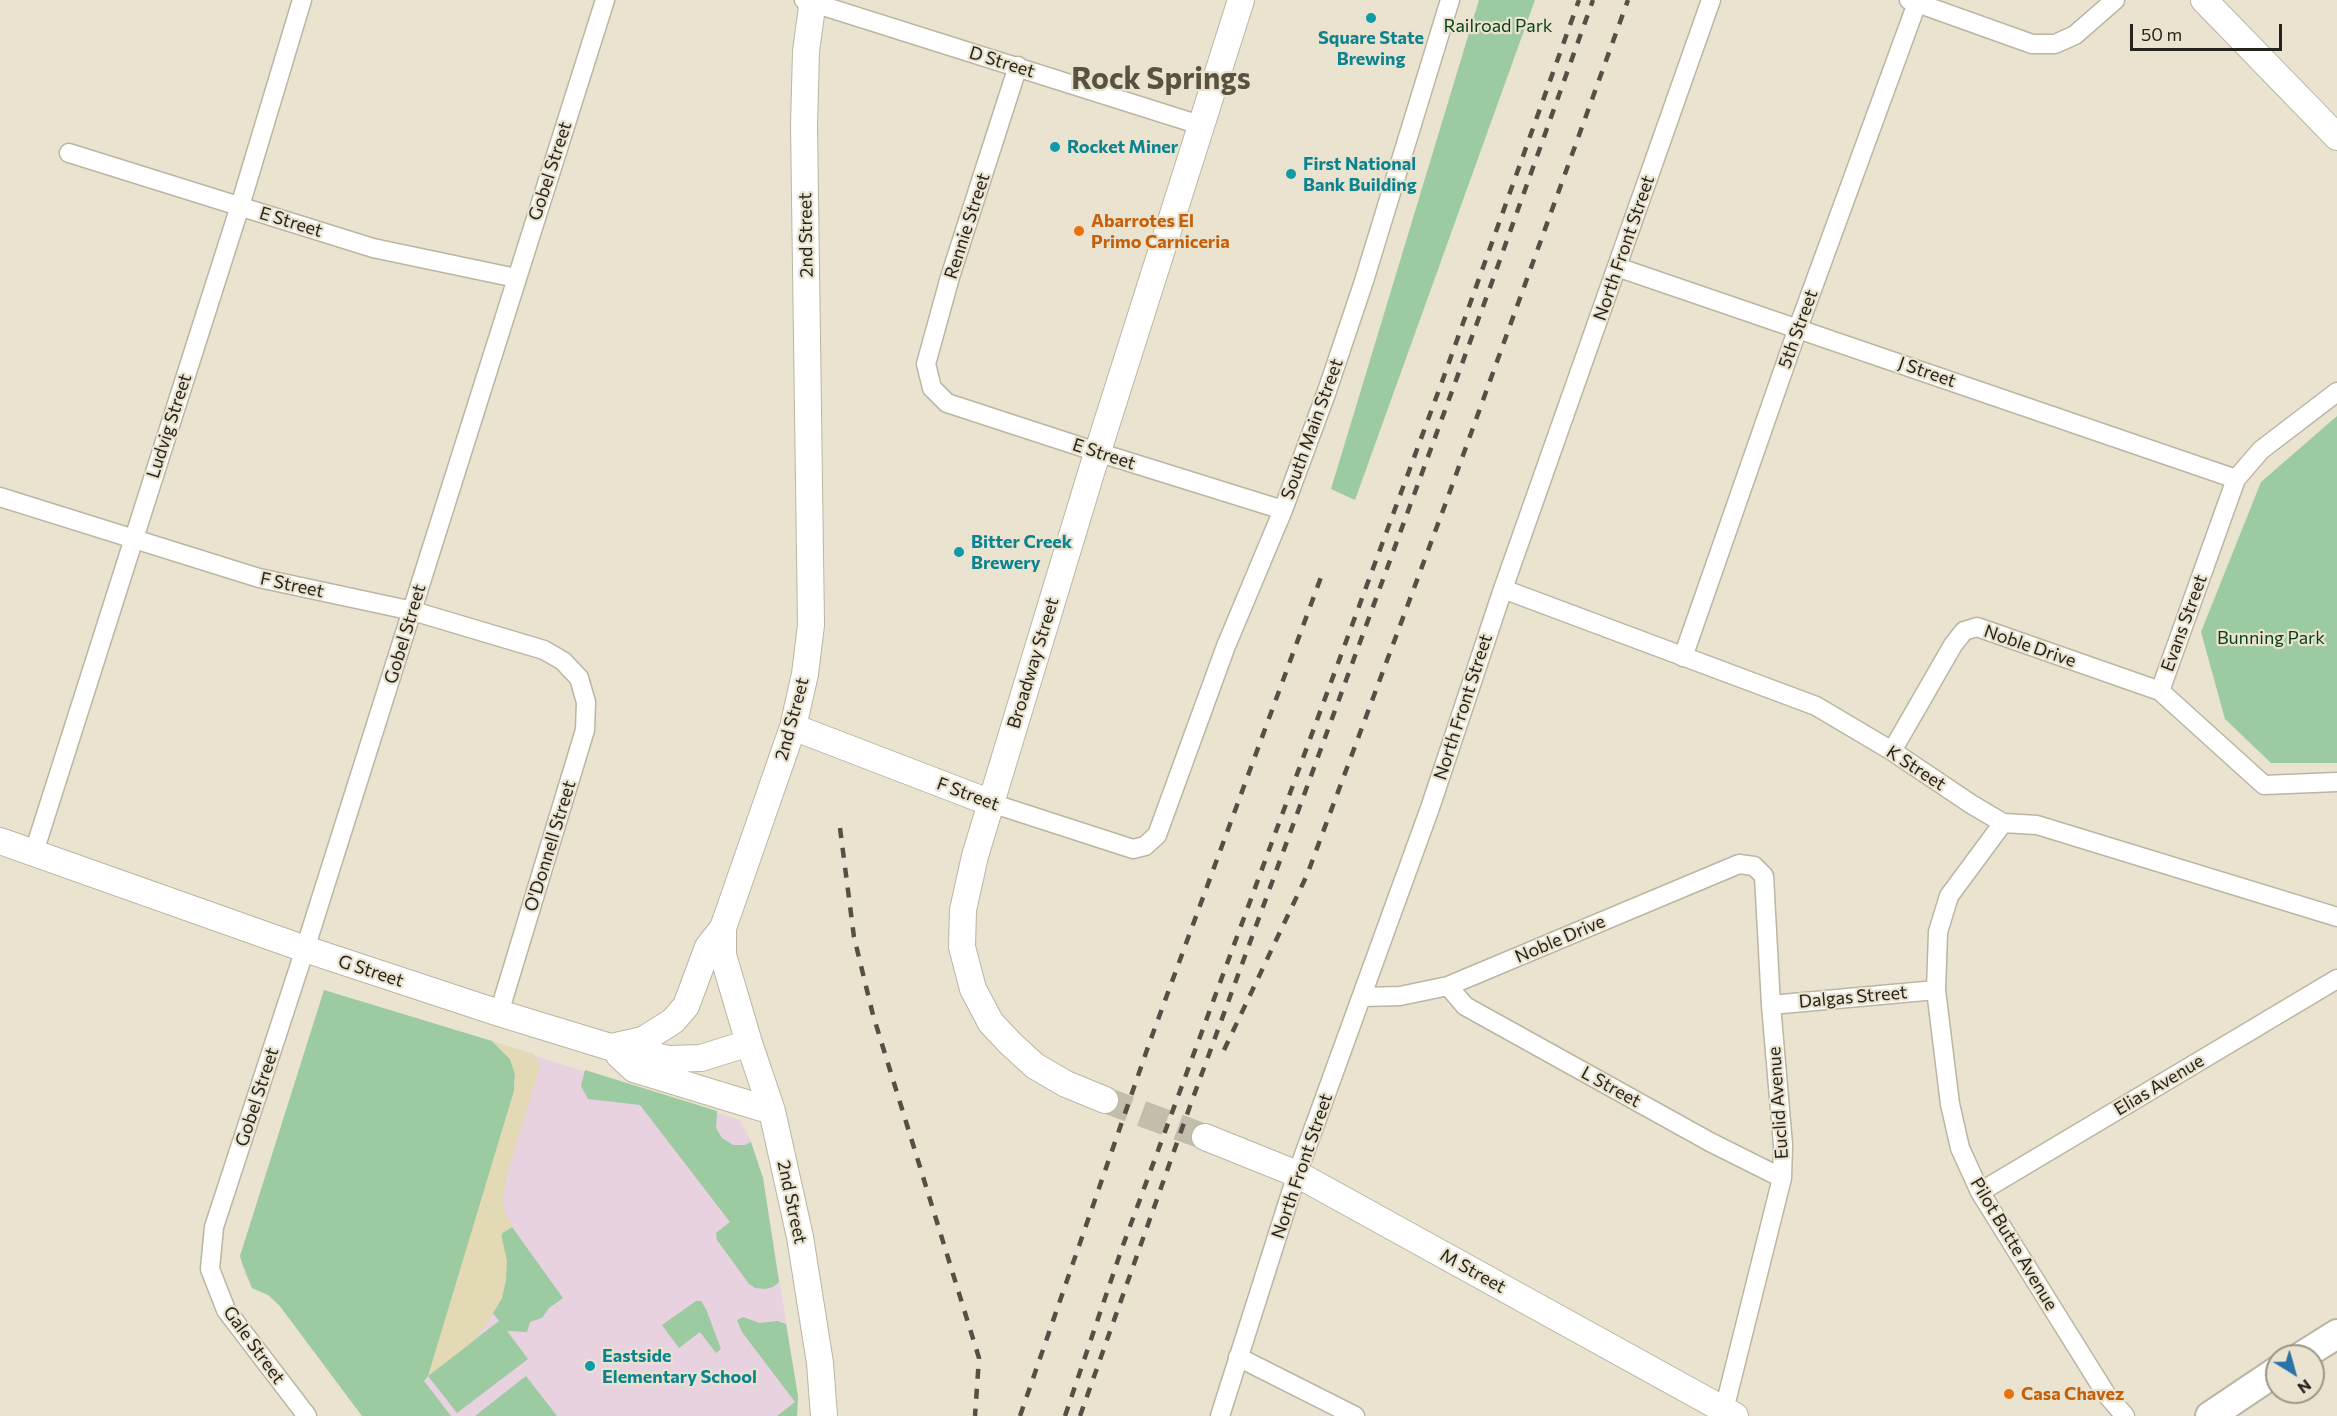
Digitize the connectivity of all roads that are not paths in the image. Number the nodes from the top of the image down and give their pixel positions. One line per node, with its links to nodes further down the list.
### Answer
1 (303, 0): 14 (street, Ludvig Street)
2 (605, 0): 16 (street, Gobel Street)
3 (1241, 0): 11 (street, Broadway Street)
4 (1450, 0): 23 (street, South Main Street)
5 (1711, 0): 15 (street, North Front Street)
6 (2115, 0): 9 (street)
7 (2204, 0): 12 (street)
8 (810, 1): 10 (street, D Street); 30 (street, 2nd Street)
9 (1913, 1): 17 (street, 5th Street)
10 (1018, 66): 11 (street, D Street); 18 (street, Rennie Street)
11 (1200, 125): 20 (street, Broadway Street)
12 (2337, 137)
13 (69, 153): 14 (street, E Street)
14 (240, 206): 16 (street, E Street); 24 (street, Ludvig Street)
15 (1617, 267): 17 (street, J Street); 25 (street, North Front Street)
16 (516, 278): 26 (street, Gobel Street)
17 (1798, 328): 21 (street, J Street); 27 (street, 5th Street)
18 (932, 388): 20 (street, E Street)
19 (2337, 392): 21 (street, Evans Street)
20 (1097, 452): 23 (street, E Street); 33 (street, Broadway Street)
21 (2236, 479): 29 (street, Evans Street)
22 (0, 497): 24 (street, F Street)
23 (1283, 510): 36 (street, South Main Street)
24 (132, 540): 26 (street, F Street); 37 (street, Ludvig Street)
25 (1503, 589): 27 (street, K Street); 45 (street, North Front Street)
26 (413, 611): 28 (street, F Street); 41 (street, Gobel Street)
27 (1683, 657): 31 (street, K Street)
28 (579, 678): 47 (street, O'Donnell Street)
29 (2160, 691): 31 (street, Noble Drive); 32 (street, Evans Street)
30 (793, 728): 33 (street, F Street); 40 (street, 2nd Street)
31 (1892, 751): 34 (street, K Street)
32 (2337, 782)
33 (991, 803): 36 (street, F Street); 50 (street, Broadway Street)
34 (2003, 823): 39 (street, K Street); 44 (street, Pilot Butte Avenue)
35 (0, 841): 37 (street, G Street)
36 (1145, 846)
37 (34, 852): 41 (street, G Street)
38 (1754, 866): 43 (street, Noble Drive); 46 (street, Euclid Avenue)
39 (2337, 918)
40 (723, 928): 48 (street, 2nd Street); 49 (street)
41 (305, 949): 47 (street, G Street); 56 (street, Gobel Street)
42 (2337, 979): 55 (street, Elias Avenue)
43 (1448, 986): 45 (street, Noble Drive); 54 (street, L Street)
44 (1936, 990): 46 (street, Dalgas Street); 55 (street, Pilot Butte Avenue)
45 (1362, 997): 53 (street, North Front Street)
46 (1771, 1005): 54 (street, Euclid Avenue)
47 (499, 1013): 49 (street, G Street)
48 (749, 1042): 49 (street, G Street); 51 (street, 2nd Street)
49 (610, 1047): 51 (street)
50 (1105, 1100)
51 (772, 1112): 63 (street, 2nd Street)
52 (1205, 1137): 53 (street, M Street)
53 (1297, 1174): 59 (street, North Front Street); 61 (street, M Street)
54 (1782, 1178): 61 (street, Euclid Avenue)
55 (1980, 1192): 66 (street, Pilot Butte Avenue)
56 (210, 1269): 62 (street, Gale Street)
57 (2337, 1334): 58 (main road)
58 (2321, 1344)
59 (1238, 1356): 64 (street, North Front Street); 65 (street)
60 (2265, 1379): 67 (main road)
61 (1730, 1413)
62 (307, 1416)
63 (824, 1416)
64 (1221, 1416)
65 (1355, 1416)
66 (2125, 1416)
67 (2210, 1416)

